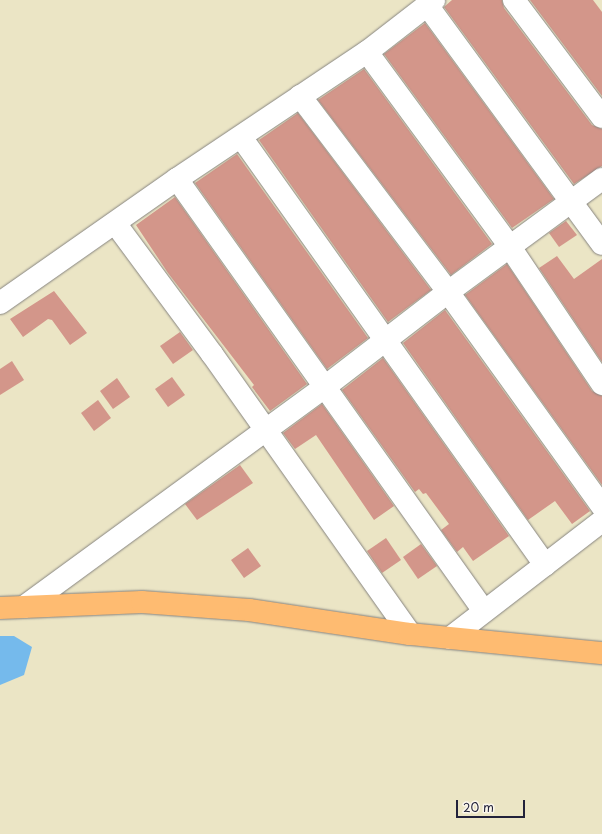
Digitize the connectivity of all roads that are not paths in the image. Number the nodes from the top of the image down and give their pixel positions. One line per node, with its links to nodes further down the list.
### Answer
1 (514, 0): 5 (street)
2 (430, 2): 3 (street); 9 (street)
3 (367, 52): 4 (street); 12 (street)
4 (300, 96): 6 (street); 13 (street)
5 (602, 117)
6 (241, 137): 7 (street); 15 (street)
7 (177, 179): 10 (street); 17 (street)
8 (602, 179): 9 (street)
9 (571, 201): 11 (street); 12 (street)
10 (115, 223): 14 (street); 18 (street)
11 (602, 244)
12 (510, 247): 13 (street); 16 (street)
13 (448, 292): 15 (street); 19 (street)
14 (0, 304)
15 (386, 340): 17 (street); 21 (street)
16 (602, 384)
17 (326, 386): 18 (street); 24 (street)
18 (265, 430): 22 (street); 25 (street)
19 (602, 506)
20 (602, 521): 21 (street)
21 (545, 565): 24 (street)
22 (24, 607): 23 (main road); 25 (main road)
23 (0, 608)
24 (484, 611): 26 (street)
25 (410, 634): 26 (main road)
26 (450, 638): 27 (main road)
27 (602, 653)

